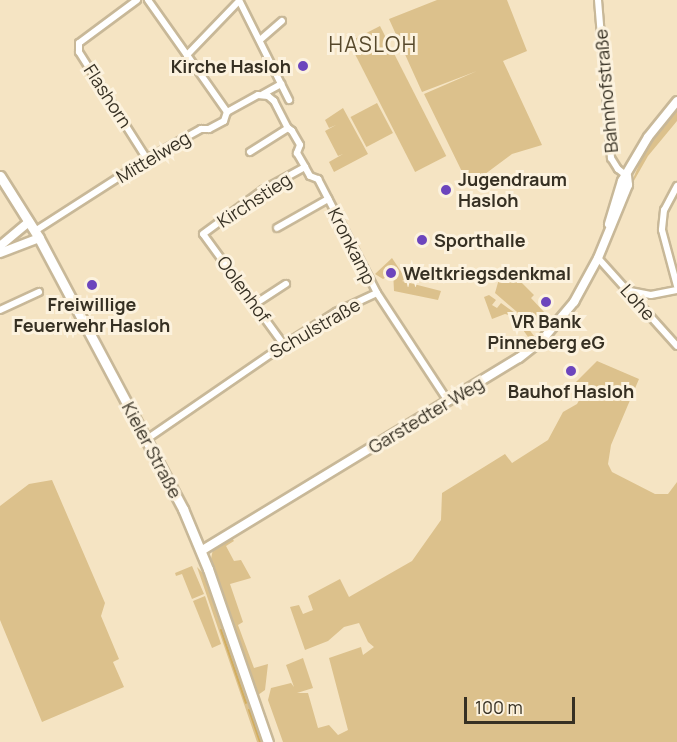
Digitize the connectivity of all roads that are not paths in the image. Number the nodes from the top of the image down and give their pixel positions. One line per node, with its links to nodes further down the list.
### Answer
1 (137, 0): 15 (street, Flashorn)
2 (148, 0): 7 (street)
3 (598, 0): 18 (street, Bahnhofstraße)
4 (239, 1): 6 (street); 7 (street)
5 (282, 21): 6 (street)
6 (260, 40): 8 (street)
7 (187, 55): 12 (street)
8 (281, 84): 9 (street); 10 (street)
9 (263, 94): 10 (street); 12 (street, Mittelweg)
10 (273, 100): 13 (street, Kronkamp)
11 (677, 100): 18 (main road, Garstedter Weg)
12 (227, 112): 15 (street, Mittelweg)
13 (288, 128): 14 (street); 16 (street, Kronkamp)
14 (250, 152)
15 (147, 159): 24 (street, Mittelweg)
16 (305, 167): 20 (street, Kronkamp); 23 (street, Kirchstieg)
17 (0, 176): 21 (main road, Kieler Straße)
18 (627, 176): 27 (main road, Garstedter Weg)
19 (677, 186): 29 (street)
20 (328, 199): 22 (street, Kronkamp); 32 (street, Kronkamp)
21 (29, 222): 24 (main road, Kieler Straße); 25 (main road)
22 (276, 228)
23 (203, 234): 33 (street, Oolenhof)
24 (37, 235): 26 (main road); 38 (main road, Kieler Straße)
25 (0, 246)
26 (0, 253)
27 (598, 258): 30 (street, Lohe); 37 (main road, Garstedter Weg)
28 (286, 284): 33 (street)
29 (677, 288): 30 (street)
30 (629, 291): 36 (street, Lohe)
31 (39, 292): 34 (street)
32 (377, 293): 35 (street, Schulstraße); 37 (street, Schulstraße)
33 (255, 304): 35 (street, Oolenhof)
34 (0, 310)
35 (284, 345): 38 (street, Schulstraße)
36 (677, 346)
37 (448, 401): 39 (main road, Garstedter Weg)
38 (147, 439): 39 (main road, Kieler Straße)
39 (201, 551): 40 (main road, Kieler Straße)
40 (268, 742)

